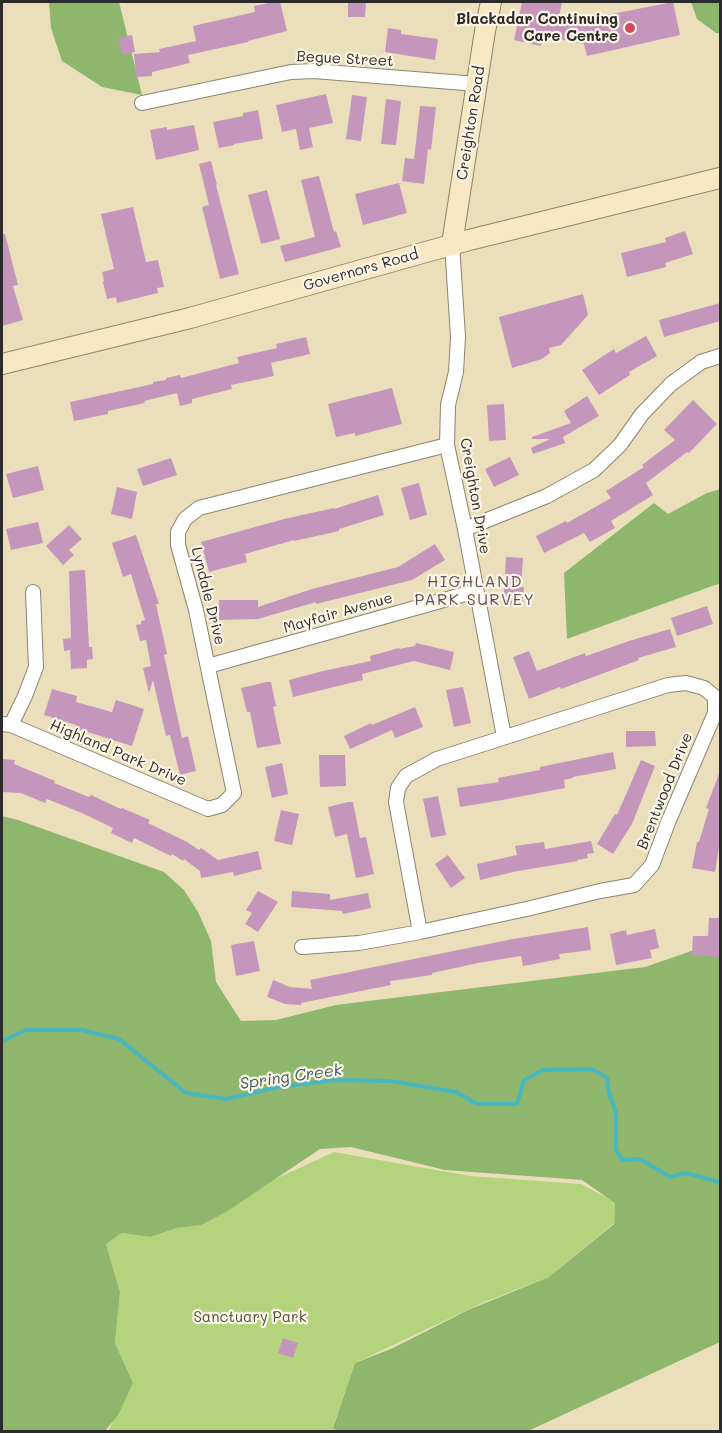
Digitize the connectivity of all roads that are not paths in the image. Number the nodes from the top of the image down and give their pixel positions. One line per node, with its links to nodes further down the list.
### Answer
1 (491, 2): 2 (main road, Creighton Road)
2 (477, 84): 3 (street, Begue Street); 5 (main road, Creighton Road)
3 (142, 104)
4 (720, 178): 5 (main road, Governors Road)
5 (452, 244): 7 (main road, Governors Road); 8 (street, Creighton Drive)
6 (720, 356): 9 (street)
7 (2, 364)
8 (447, 445): 9 (street, Creighton Drive); 12 (street, Lyndale Drive)
9 (465, 529): 10 (street, Creighton Drive)
10 (477, 591): 12 (street, Mayfair Avenue); 14 (street, Creighton Drive)
11 (33, 592): 13 (street)
12 (208, 666): 15 (street, Lyndale Drive)
13 (6, 725): 15 (street, Highland Park Drive)
14 (504, 737): 16 (street); 16 (street, Brentwood Drive)
15 (222, 805)
16 (420, 932): 17 (street, Brentwood Drive)
17 (302, 947)

